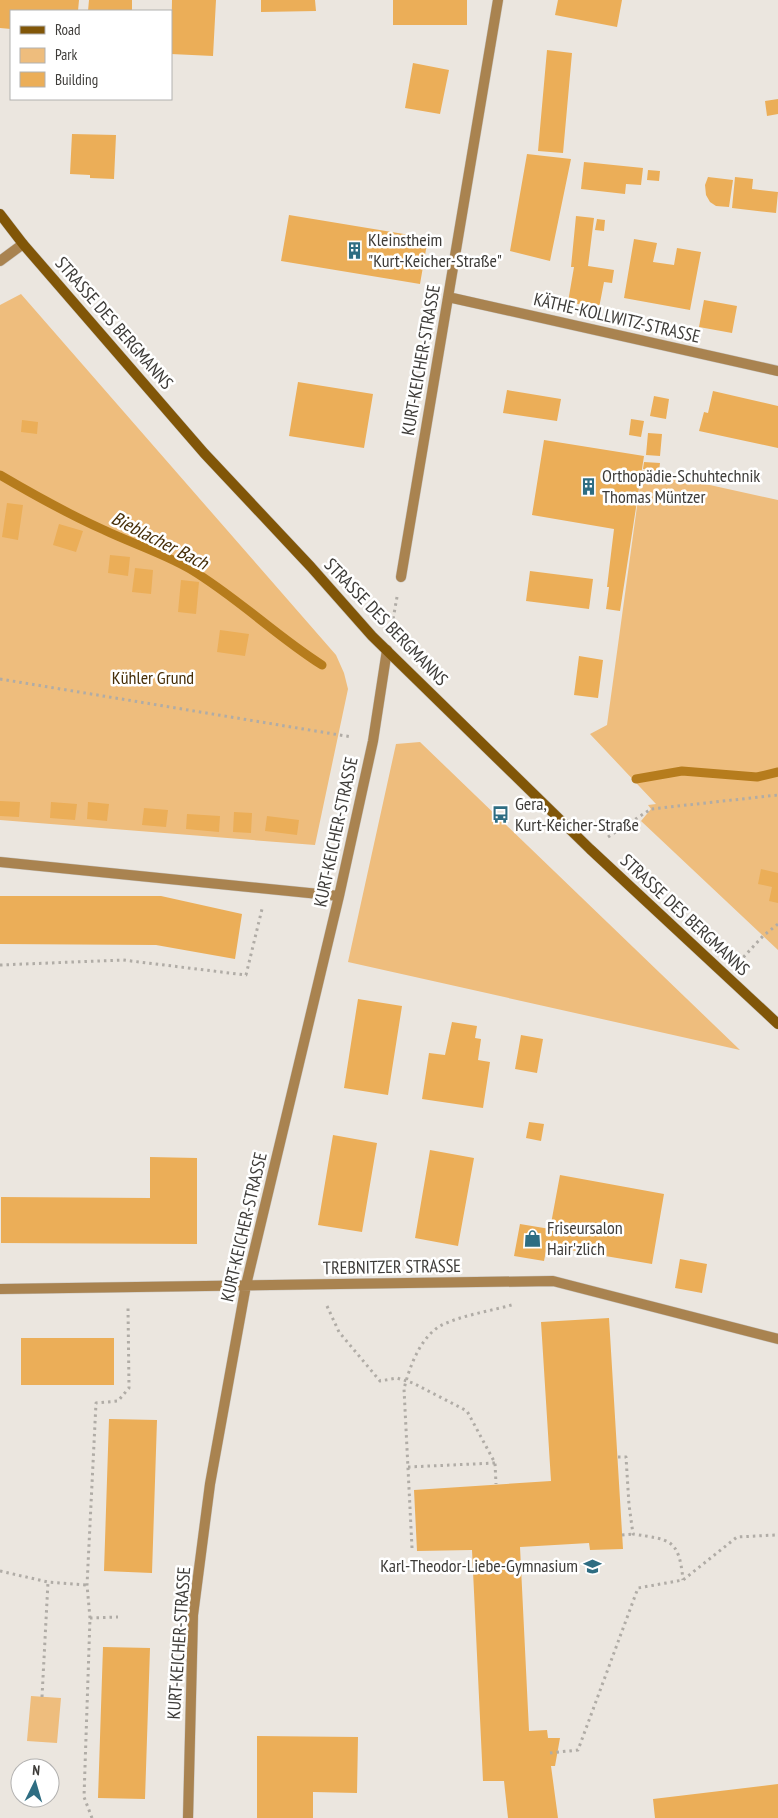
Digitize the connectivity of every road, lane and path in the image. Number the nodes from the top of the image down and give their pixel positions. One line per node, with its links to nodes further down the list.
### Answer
1 (498, 0): 5 (street, KURT-KEICHER-STRASSE)
2 (0, 214): 3 (main road, STRASSE DES BERGMANNS)
3 (24, 244): 4 (street); 8 (main road, STRASSE DES BERGMANNS)
4 (0, 261)
5 (448, 297): 6 (street, KÄTHE-KOLLWITZ-STRASSE); 7 (street, KURT-KEICHER-STRASSE)
6 (778, 371)
7 (401, 577): 8 (path)
8 (387, 650): 10 (street, KURT-KEICHER-STRASSE); 12 (main road, STRASSE DES BERGMANNS)
9 (0, 679): 10 (path)
10 (372, 741): 15 (street, KURT-KEICHER-STRASSE)
11 (778, 795): 12 (path)
12 (590, 849): 18 (main road, STRASSE DES BERGMANNS)
13 (0, 862): 14 (street)
14 (268, 888): 15 (street); 17 (path)
15 (339, 896): 21 (street, KURT-KEICHER-STRASSE)
16 (778, 924): 18 (path)
17 (0, 965)
18 (727, 976): 19 (main road, STRASSE DES BERGMANNS)
19 (778, 1024)
20 (318, 1285): 21 (street, TREBNITZER STRASSE); 25 (street, TREBNITZER STRASSE); 26 (path)
21 (246, 1286): 22 (street, TREBNITZER STRASSE); 44 (street, KURT-KEICHER-STRASSE)
22 (128, 1287): 23 (street, TREBNITZER STRASSE); 38 (path)
23 (0, 1289)
24 (522, 1302): 26 (path)
25 (778, 1339)
26 (406, 1381): 28 (path); 29 (path)
27 (618, 1457): 32 (path)
28 (495, 1463): 29 (path); 30 (path)
29 (408, 1467): 34 (path)
30 (496, 1484)
31 (778, 1533): 36 (path)
32 (633, 1534): 33 (path); 36 (path)
33 (622, 1535)
34 (412, 1548)
35 (0, 1571): 37 (path)
36 (683, 1580): 42 (path)
37 (48, 1582): 38 (path); 41 (path)
38 (87, 1585): 40 (path)
39 (118, 1617): 40 (path)
40 (90, 1618): 43 (path)
41 (42, 1697)
42 (550, 1753)
43 (92, 1818)
44 (188, 1818)

